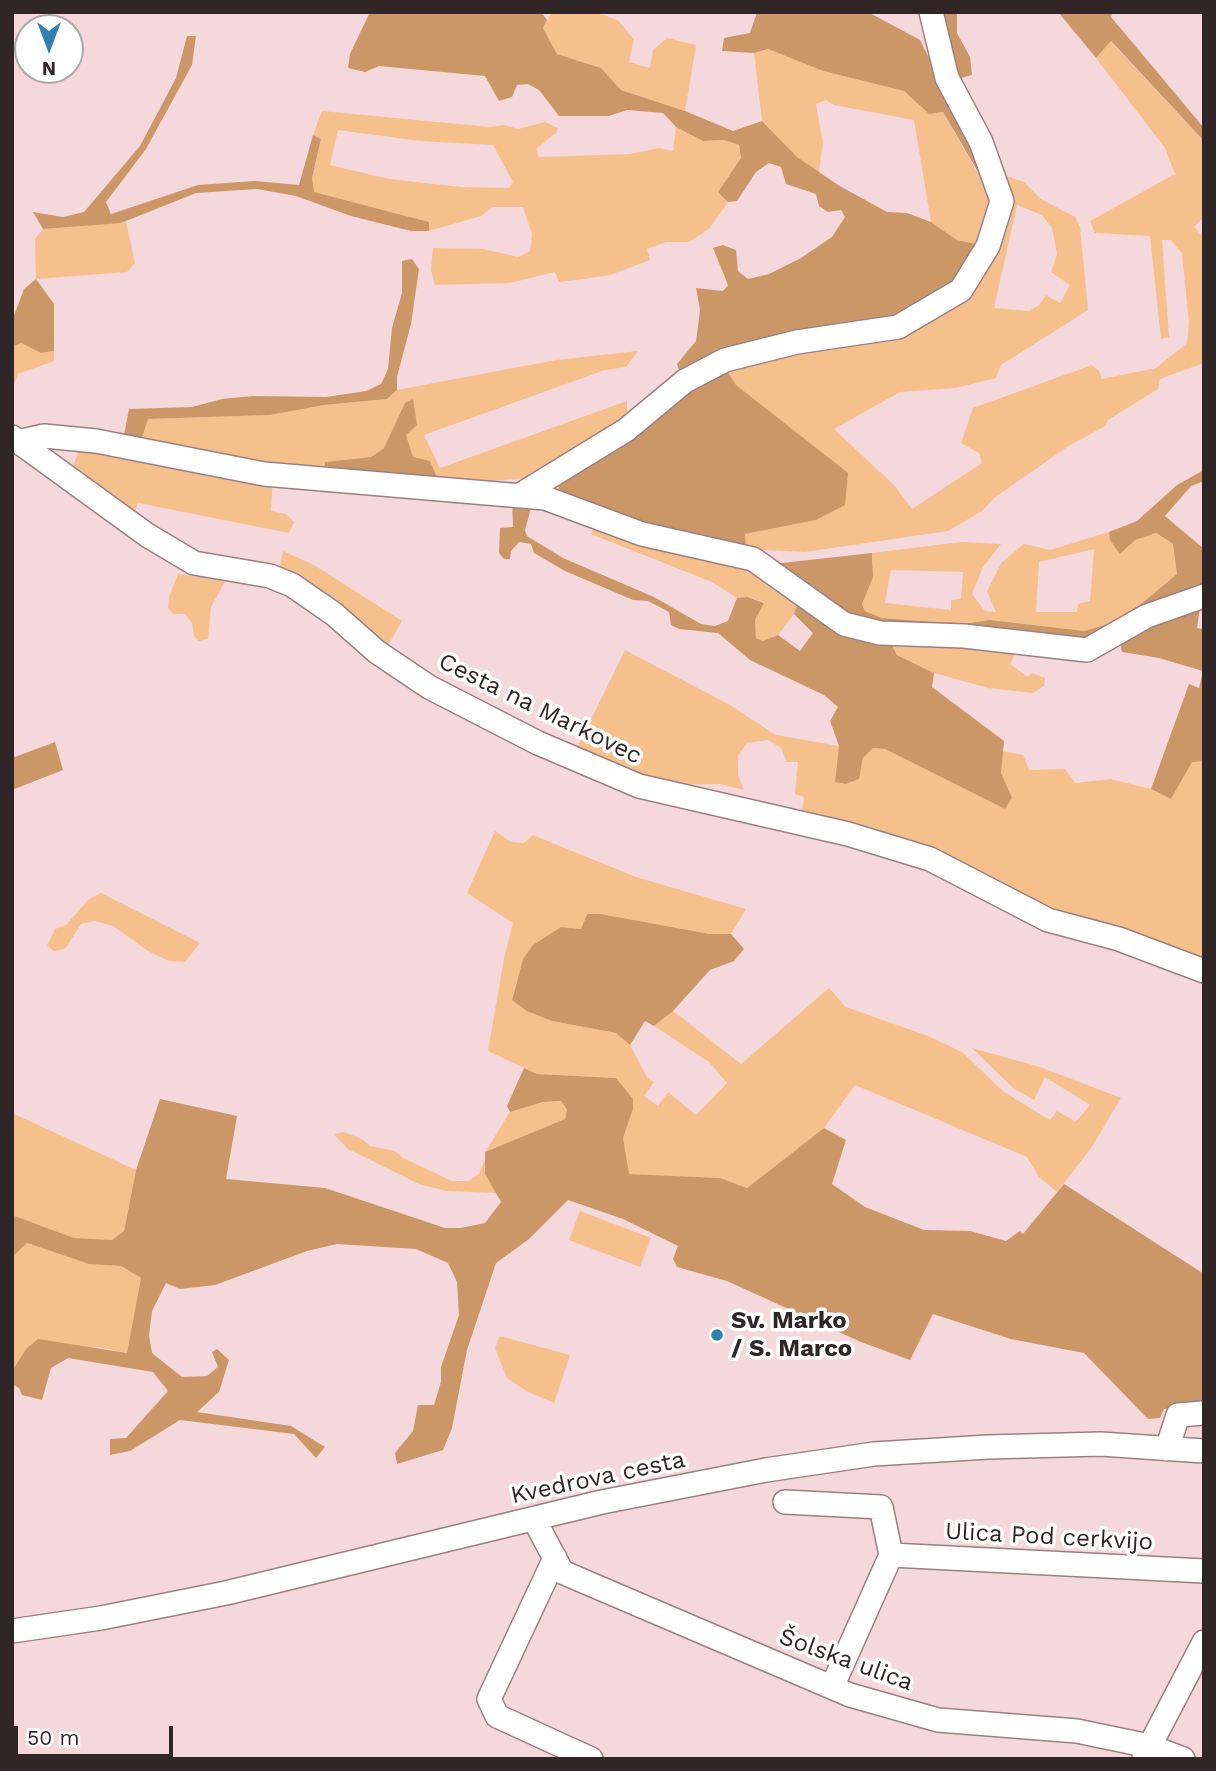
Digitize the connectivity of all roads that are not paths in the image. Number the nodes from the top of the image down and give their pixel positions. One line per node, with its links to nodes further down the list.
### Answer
1 (931, 12): 3 (street)
2 (17, 439): 3 (street, Cesta na Markovec); 5 (street, Cesta na Markovec)
3 (520, 495): 4 (street, Cesta na Markovec)
4 (1204, 596)
5 (1204, 971)
6 (1204, 1413): 7 (street)
7 (1167, 1448): 8 (street, Kvedrova cesta); 10 (street, Kvedrova cesta)
8 (1204, 1451)
9 (785, 1502): 11 (street)
10 (534, 1519): 12 (street, Šolska ulica); 14 (street, Kvedrova cesta)
11 (891, 1555): 13 (street, Ulica Pod cerkvijo); 16 (street)
12 (555, 1558): 16 (street, Šolska ulica); 18 (street)
13 (1204, 1571)
14 (12, 1631)
15 (1204, 1642): 17 (street)
16 (832, 1687): 17 (street, Šolska ulica)
17 (1146, 1752): 19 (street, Šolska ulica)
18 (591, 1759)
19 (1183, 1759)

